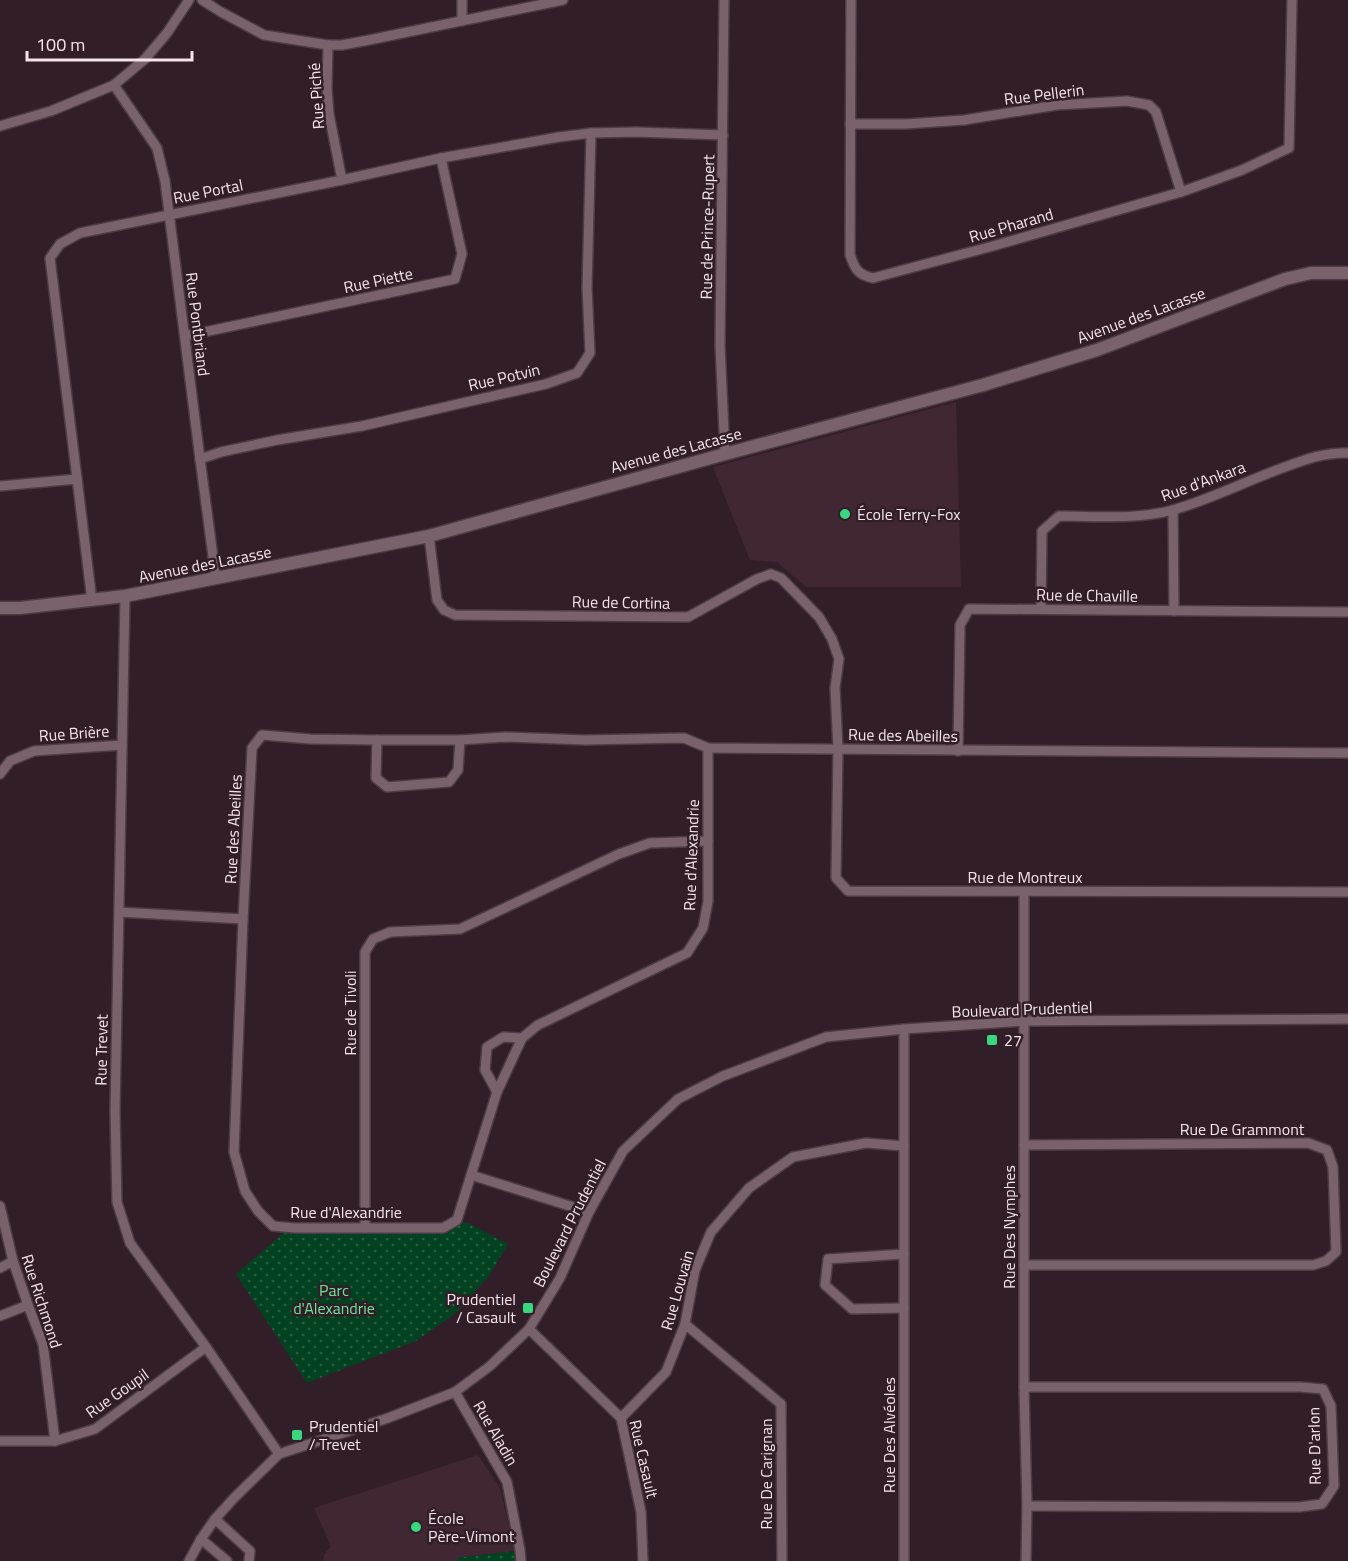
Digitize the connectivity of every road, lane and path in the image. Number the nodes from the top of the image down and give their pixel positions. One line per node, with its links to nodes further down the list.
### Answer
1 (189, 0): 10 (street)
2 (202, 0): 9 (street)
3 (462, 0): 8 (street)
4 (563, 0): 8 (street)
5 (724, 0): 14 (street, Rue de Prince-Rupert)
6 (851, 0): 11 (street, Rue Pharand)
7 (1292, 0): 17 (street, Rue Pharand)
8 (462, 21): 9 (street)
9 (328, 45): 16 (street, Rue Piché)
10 (114, 85): 12 (street); 18 (street, Rue Pontbriand)
11 (850, 124): 17 (street, Rue Pellerin); 17 (street, Rue Pharand)
12 (0, 126)
13 (591, 133): 14 (street, Rue Portal); 15 (street, Rue Portal); 23 (street, Rue Potvin)
14 (723, 135): 22 (street, Rue de Prince-Rupert)
15 (441, 158): 16 (street, Rue Portal); 20 (street, Rue Piette)
16 (342, 180): 18 (street, Rue Portal)
17 (1181, 192)
18 (170, 214): 20 (street, Rue Pontbriand); 24 (street, Rue Portal)
19 (1348, 273): 22 (street, Avenue des Lacasse)
20 (185, 336): 23 (street, Rue Pontbriand)
21 (1348, 453): 26 (street, Rue d'Ankara)
22 (725, 454): 27 (street, Avenue des Lacasse)
23 (200, 459): 28 (street, Rue Pontbriand)
24 (76, 479): 25 (street); 30 (street, Rue Portal)
25 (0, 486)
26 (1173, 510): 32 (street, Rue d'Ankara); 33 (street)
27 (429, 536): 28 (street, Avenue des Lacasse); 39 (street, Rue de Cortina)
28 (216, 579): 29 (street, Avenue des Lacasse)
29 (125, 596): 30 (street, Avenue des Lacasse); 37 (street, Rue Trevet)
30 (92, 601): 31 (street, Avenue des Lacasse)
31 (0, 608)
32 (1041, 609): 33 (street, Rue de Chaville); 40 (street, Rue de Chaville)
33 (1174, 611): 34 (street, Rue de Chaville)
34 (1348, 612)
35 (377, 740): 36 (street, Rue des Abeilles); 36 (street); 47 (street, Rue des Abeilles)
36 (460, 740): 38 (street, Rue des Abeilles)
37 (122, 745): 42 (street, Rue Brière); 46 (street, Rue Trevet)
38 (708, 748): 39 (street, Rue des Abeilles); 43 (street, Rue d'Alexandrie)
39 (838, 749): 40 (street, Rue des Abeilles); 44 (street, Rue de Montreux)
40 (958, 751): 41 (street, Rue des Abeilles)
41 (1348, 753)
42 (0, 773)
43 (708, 841): 51 (street, Rue d'Alexandrie); 58 (street, Rue de Tivoli)
44 (1024, 892): 45 (street, Rue de Montreux); 49 (street, Rue Des Nymphes)
45 (1348, 892)
46 (119, 912): 47 (street); 68 (street, Rue Trevet)
47 (243, 919): 58 (street, Rue d'Alexandrie)
48 (1348, 1019): 49 (street, Boulevard Prudentiel)
49 (1025, 1021): 50 (street, Boulevard Prudentiel); 53 (street, Rue Des Nymphes)
50 (904, 1029): 54 (street, Rue Des Alvéoles); 57 (street, Boulevard Prudentiel)
51 (522, 1038): 52 (street, Rue d'Alexandrie); 52 (street, Rue d'Alexandrie)
52 (497, 1092): 55 (street, Rue d'Alexandrie)
53 (1024, 1145): 61 (street, Rue Des Nymphes); 61 (street, Rue De Grammont)
54 (904, 1146): 59 (street, Rue Des Alvéoles); 66 (street, Rue Louvain)
55 (471, 1175): 57 (street); 58 (street, Rue d'Alexandrie)
56 (0, 1206): 60 (street, Rue Richmond)
57 (589, 1212): 67 (street, Boulevard Prudentiel)
58 (365, 1228)
59 (904, 1254): 64 (street, Rue Des Alvéoles); 64 (street)
60 (13, 1261): 62 (street); 63 (street, Rue Richmond)
61 (1024, 1265): 69 (street, Rue Des Nymphes)
62 (0, 1268)
63 (28, 1305): 65 (street); 73 (street, Rue Richmond)
64 (904, 1308): 84 (street, Rue Des Alvéoles)
65 (0, 1316)
66 (685, 1324): 71 (street, Rue Louvain); 83 (street, Rue De Carignan)
67 (529, 1329): 70 (street, Boulevard Prudentiel); 71 (street, Rue Casault)
68 (206, 1347): 73 (street, Rue Goupil); 74 (street, Rue Trevet)
69 (1024, 1388): 75 (street, Rue Des Nymphes); 75 (street, Rue D'arlon)
70 (455, 1392): 74 (street, Boulevard Prudentiel); 81 (street, Rue Aladin)
71 (621, 1418): 82 (street, Rue Casault)
72 (0, 1441): 73 (street, Rue Goupil)
73 (55, 1441)
74 (279, 1454): 76 (street, Boulevard Prudentiel)
75 (1027, 1506): 85 (street, Rue Des Nymphes)
76 (215, 1519): 77 (street, Boulevard Prudentiel); 80 (street)
77 (201, 1539): 78 (street, Boulevard Prudentiel); 79 (street)
78 (189, 1561)
79 (227, 1561)
80 (249, 1561)
81 (521, 1561)
82 (643, 1561)
83 (782, 1561)
84 (904, 1561)
85 (1026, 1561)

